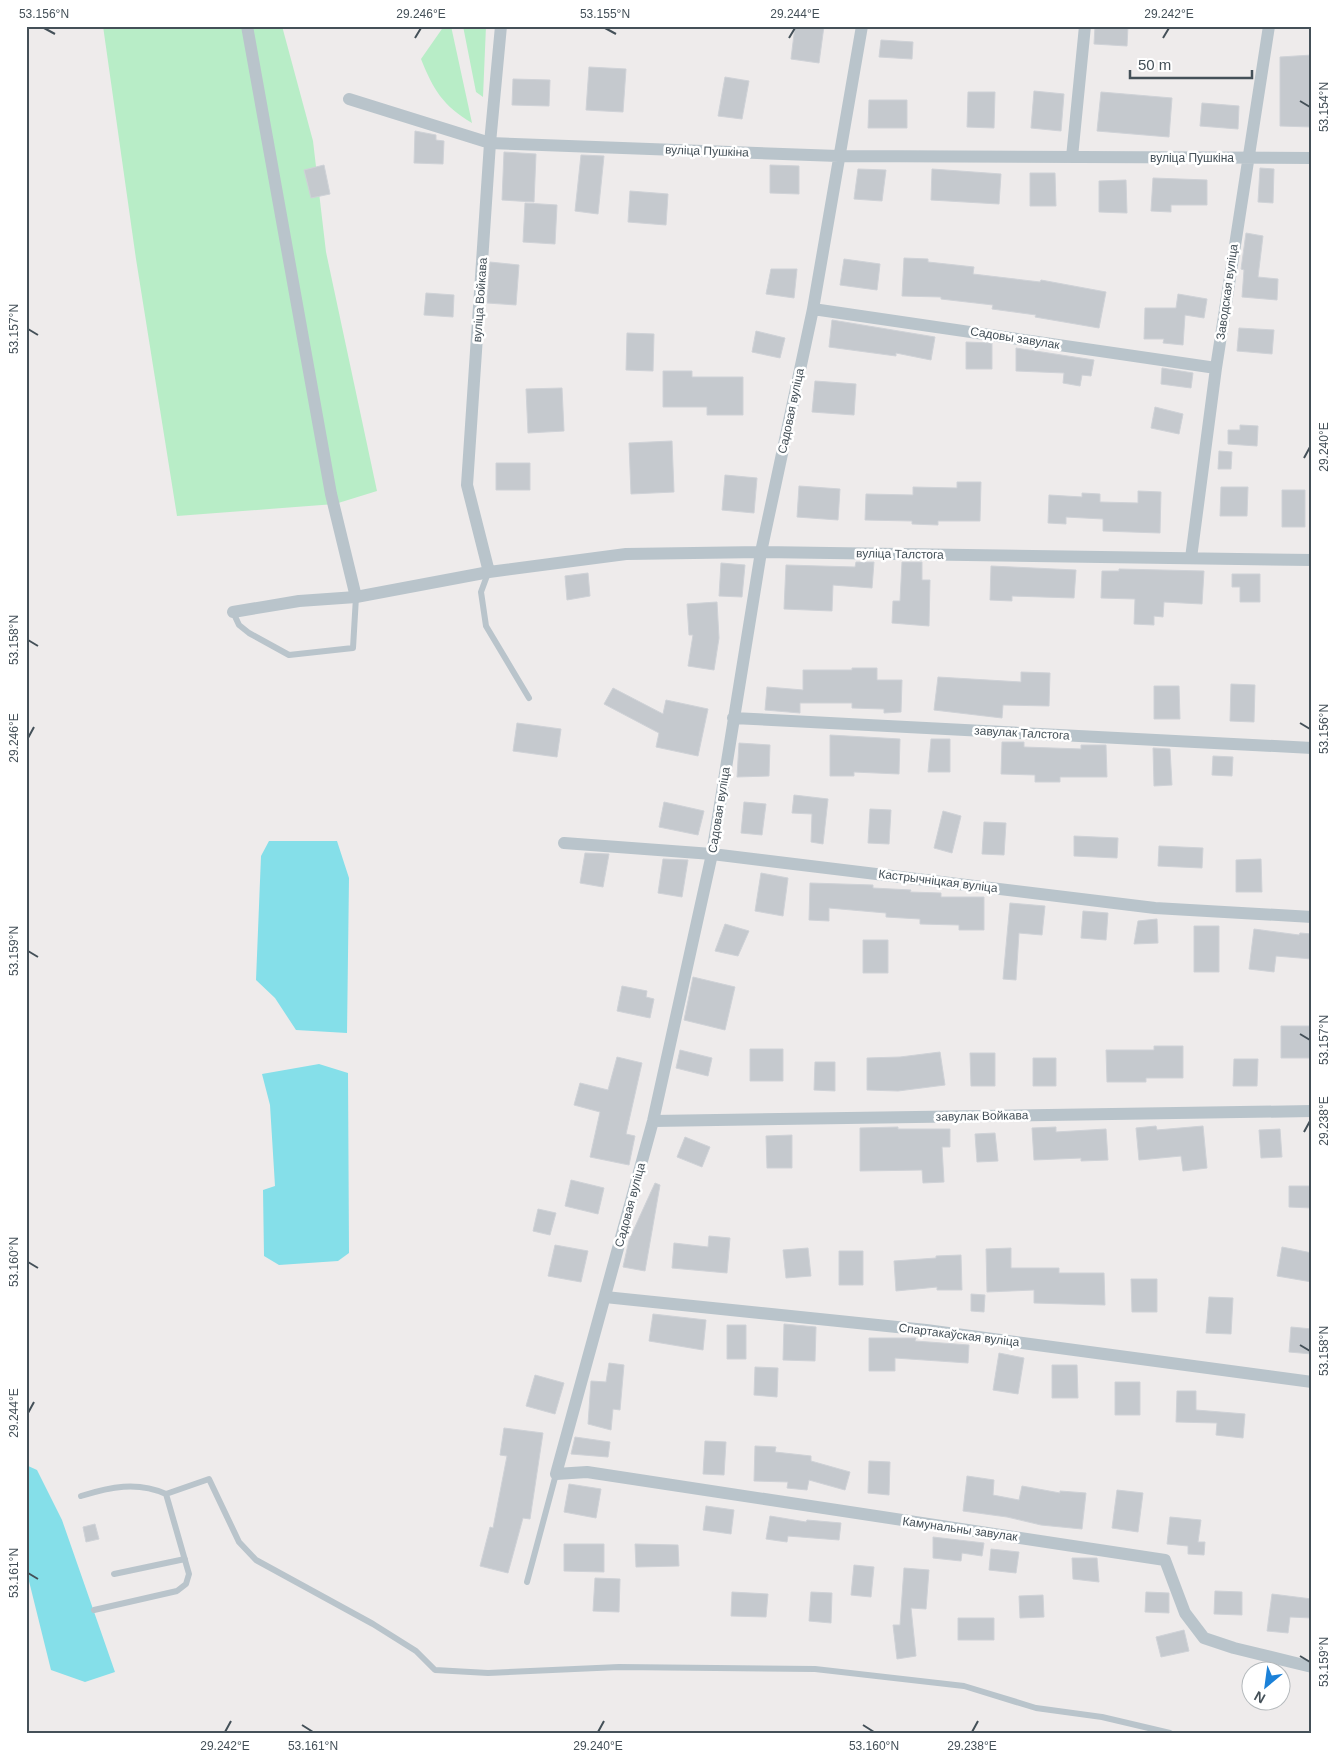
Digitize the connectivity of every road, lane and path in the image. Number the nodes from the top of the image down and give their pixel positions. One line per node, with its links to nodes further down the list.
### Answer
1 (247, 26): 18 (street)
2 (501, 26): 7 (street, вуліца Войкава)
3 (862, 26): 8 (street, Садовая вуліца)
4 (1085, 26): 9 (street)
5 (1269, 26): 10 (street, Заводская вуліца)
6 (349, 99): 7 (street, вуліца Пушкіна)
7 (490, 143): 8 (street, вуліца Пушкіна); 17 (street, вуліца Войкава)
8 (838, 156): 9 (street, вуліца Пушкіна); 12 (street, Садовая вуліца)
9 (1072, 157): 10 (street, вуліца Пушкіна)
10 (1247, 158): 11 (street, вуліца Пушкіна); 13 (street, Заводская вуліца)
11 (1312, 158)
12 (813, 309): 13 (street, Садовы завулак); 14 (street, Садовая вуліца)
13 (1216, 368): 15 (street, Заводская вуліца)
14 (761, 552): 15 (street, вуліца Талстога); 17 (street, вуліца Талстога); 21 (street, Садовая вуліца)
15 (1190, 558): 16 (street, вуліца Талстога)
16 (1312, 560)
17 (488, 572): 18 (street, вуліца Талстога); 20 (lane)
18 (356, 596): 19 (street, вуліца Талстога); 19 (lane)
19 (233, 612)
20 (529, 698)
21 (733, 718): 22 (street, завулак Талстога); 24 (street, Садовая вуліца)
22 (1312, 748)
23 (564, 843): 24 (street, Кастрычніцкая вуліца)
24 (712, 854): 25 (street, Кастрычніцкая вуліца); 27 (street, Садовая вуліца)
25 (1312, 917)
26 (1312, 1111): 27 (street, завулак Войкава)
27 (653, 1121): 28 (street, Садовая вуліца)
28 (605, 1297): 29 (street, Спартакаўская вуліца); 30 (street, Садовая вуліца)
29 (1312, 1382)
30 (556, 1474): 35 (lane, Садовая вуліца); 37 (street, Камунальны завулак)
31 (166, 1494): 32 (lane); 33 (lane); 38 (lane)
32 (81, 1496)
33 (185, 1559): 34 (lane); 36 (lane)
34 (114, 1574)
35 (527, 1582)
36 (94, 1610)
37 (1312, 1667)
38 (1170, 1733)

